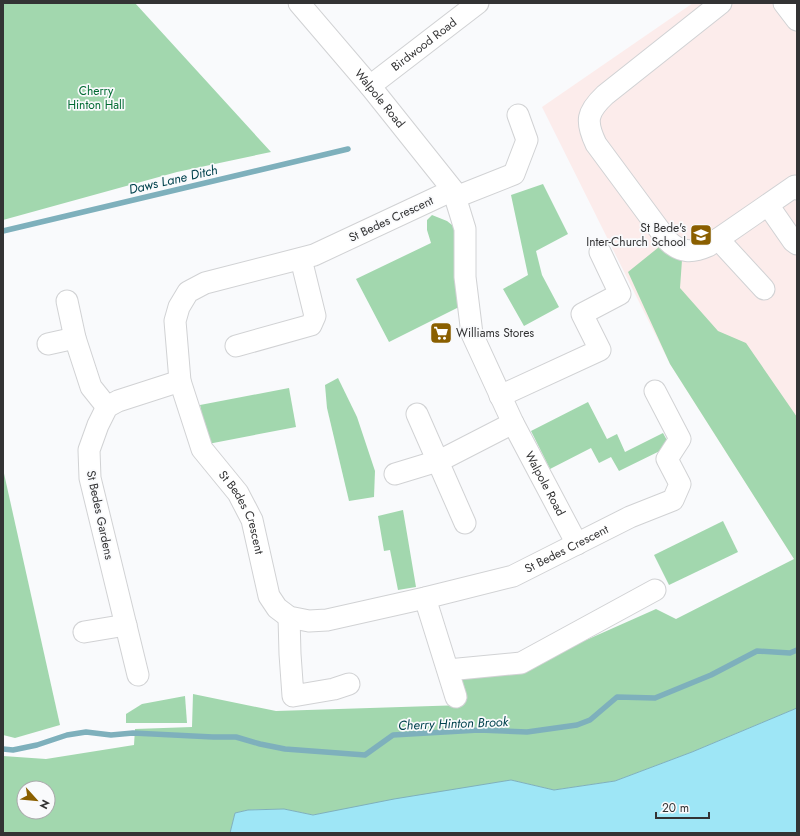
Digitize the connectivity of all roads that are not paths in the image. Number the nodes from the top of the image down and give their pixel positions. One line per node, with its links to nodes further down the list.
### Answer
1 (299, 3): 7 (street, Walpole Road)
2 (478, 3): 7 (street, Birdwood Road)
3 (721, 3): 5 (street)
4 (784, 3): 6 (street)
5 (700, 9): 12 (street)
6 (797, 20)
7 (370, 86): 10 (street, Walpole Road)
8 (518, 115): 10 (street)
9 (797, 189): 11 (street)
10 (454, 193): 15 (street, St Bedes Crescent); 23 (street, Walpole Road)
11 (768, 205): 12 (street); 13 (street)
12 (718, 239): 16 (street)
13 (797, 244)
14 (600, 252): 23 (street)
15 (301, 259): 20 (street); 21 (street, St Bedes Crescent)
16 (764, 289)
17 (67, 301): 18 (street)
18 (75, 338): 19 (street); 24 (street)
19 (48, 344)
20 (236, 346)
21 (180, 381): 24 (street); 33 (street, St Bedes Crescent)
22 (655, 391): 30 (street, St Bedes Crescent)
23 (500, 396): 26 (street, Walpole Road)
24 (107, 407): 34 (street, St Bedes Gardens)
25 (417, 414): 27 (street)
26 (513, 423): 27 (street); 30 (street, Walpole Road)
27 (437, 461): 28 (street); 29 (street)
28 (394, 474)
29 (465, 523)
30 (577, 544): 32 (street, St Bedes Crescent)
31 (655, 590): 36 (street)
32 (425, 598): 33 (street, St Bedes Crescent); 36 (street)
33 (289, 617): 38 (street)
34 (126, 625): 35 (street); 37 (street, St Bedes Gardens)
35 (84, 632)
36 (448, 670): 39 (street)
37 (138, 675)
38 (349, 684)
39 (456, 697)

